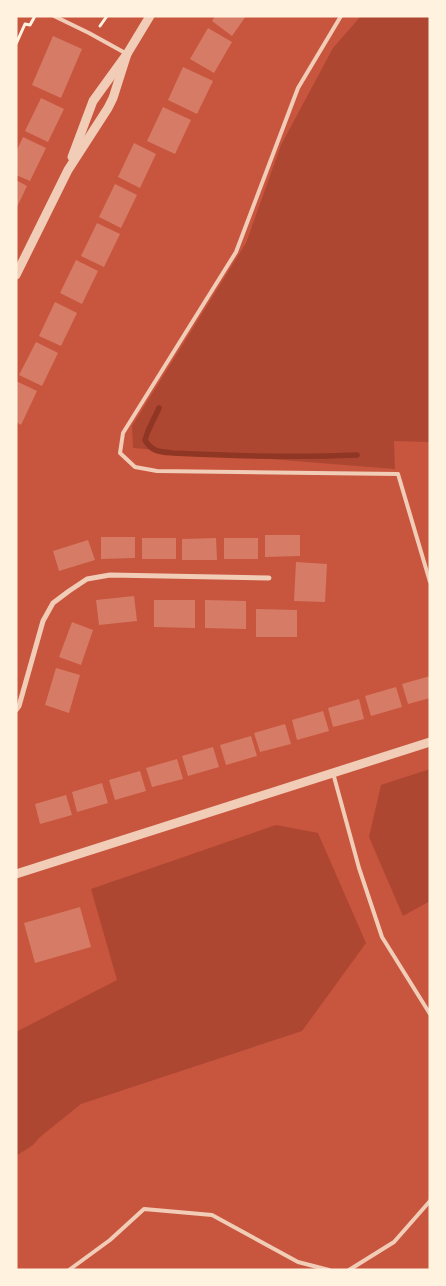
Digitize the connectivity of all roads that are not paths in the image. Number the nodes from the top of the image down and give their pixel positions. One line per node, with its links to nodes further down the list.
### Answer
1 (54, 16): 4 (lane)
2 (150, 16): 4 (street)
3 (341, 16): 8 (lane)
4 (127, 54): 5 (street); 5 (street)
5 (68, 170): 6 (street)
6 (16, 275)
7 (269, 578): 9 (street)
8 (430, 582)
9 (16, 710)
10 (430, 742): 11 (street)
11 (333, 773): 12 (street); 13 (lane)
12 (16, 874)
13 (430, 1014)
14 (430, 1200): 17 (lane)
15 (69, 1270): 16 (lane)
16 (329, 1270)
17 (350, 1270)

